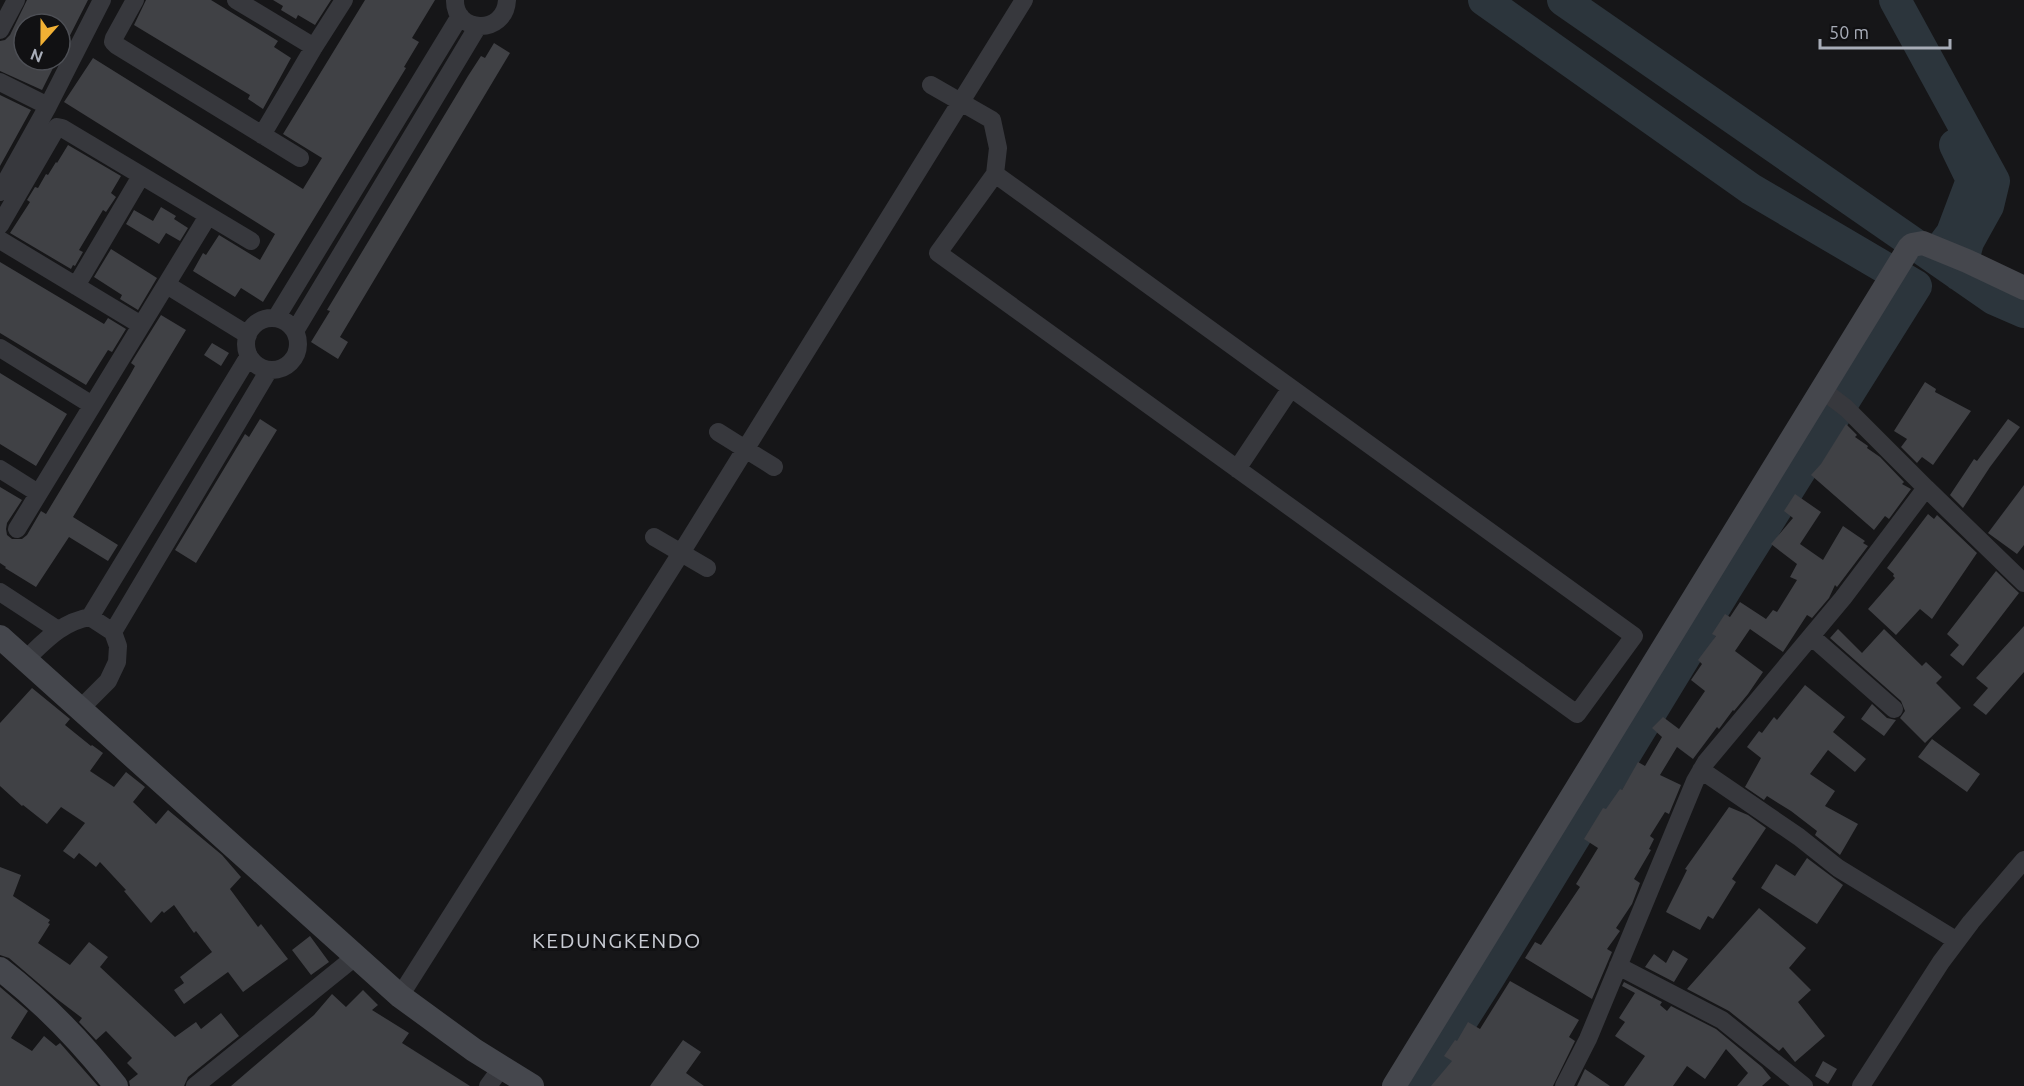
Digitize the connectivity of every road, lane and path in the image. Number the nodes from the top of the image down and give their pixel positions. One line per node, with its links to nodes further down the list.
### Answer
1 (16, 0): 10 (street)
2 (102, 0): 15 (street)
3 (135, 0): 16 (street)
4 (236, 0): 11 (street)
5 (344, 0): 11 (street)
6 (507, 0): 9 (street)
7 (1023, 0): 14 (street)
8 (457, 8): 9 (street); 28 (street)
9 (478, 26): 30 (street)
10 (0, 30)
11 (314, 47): 16 (street)
12 (0, 82): 15 (street)
13 (931, 85): 14 (street)
14 (960, 102): 18 (street); 39 (street)
15 (48, 106): 20 (street)
16 (262, 135): 17 (street)
17 (300, 158)
18 (996, 174): 35 (street); 42 (street)
19 (141, 176): 21 (street); 22 (street); 26 (street)
20 (0, 192)
21 (208, 216): 24 (street); 25 (street)
22 (0, 225)
23 (0, 240): 26 (street)
24 (251, 241)
25 (167, 285): 29 (street); 31 (street)
26 (76, 286): 29 (street)
27 (2024, 288): 36 (street)
28 (276, 318): 30 (street); 31 (street)
29 (141, 325): 37 (street)
30 (295, 331): 34 (street)
31 (248, 334): 33 (street)
32 (0, 348): 37 (street)
33 (249, 356): 34 (street); 49 (street)
34 (269, 370): 52 (street)
35 (1291, 388): 42 (street); 42 (street)
36 (1825, 392): 43 (street); 72 (street)
37 (92, 405): 44 (street)
38 (718, 432): 39 (street)
39 (746, 449): 40 (street); 47 (street)
40 (774, 467)
41 (0, 469): 44 (street)
42 (1237, 469)
43 (1926, 488): 50 (street); 57 (street)
44 (38, 493): 45 (street)
45 (17, 529)
46 (654, 537): 47 (street)
47 (681, 553): 48 (street); 67 (street)
48 (707, 568)
49 (114, 579): 52 (street); 53 (street)
50 (2024, 583)
51 (0, 592): 54 (street)
52 (138, 593): 55 (street)
53 (90, 617): 54 (street); 55 (street)
54 (58, 630): 58 (street)
55 (113, 632): 59 (street)
56 (0, 637): 58 (street)
57 (1812, 637): 60 (street); 61 (street)
58 (26, 659): 59 (street)
59 (81, 709): 64 (street)
60 (1894, 709)
61 (1701, 770): 63 (street); 65 (street)
62 (2024, 860): 63 (street)
63 (1957, 941): 75 (street)
64 (355, 957): 67 (street); 70 (street)
65 (1618, 966): 73 (street); 74 (street)
66 (0, 969): 69 (street)
67 (400, 996): 68 (street)
68 (495, 1076): 71 (street)
69 (116, 1086)
70 (195, 1086)
71 (532, 1086)
72 (1394, 1086)
73 (1564, 1086)
74 (1804, 1086)
75 (1861, 1086)

